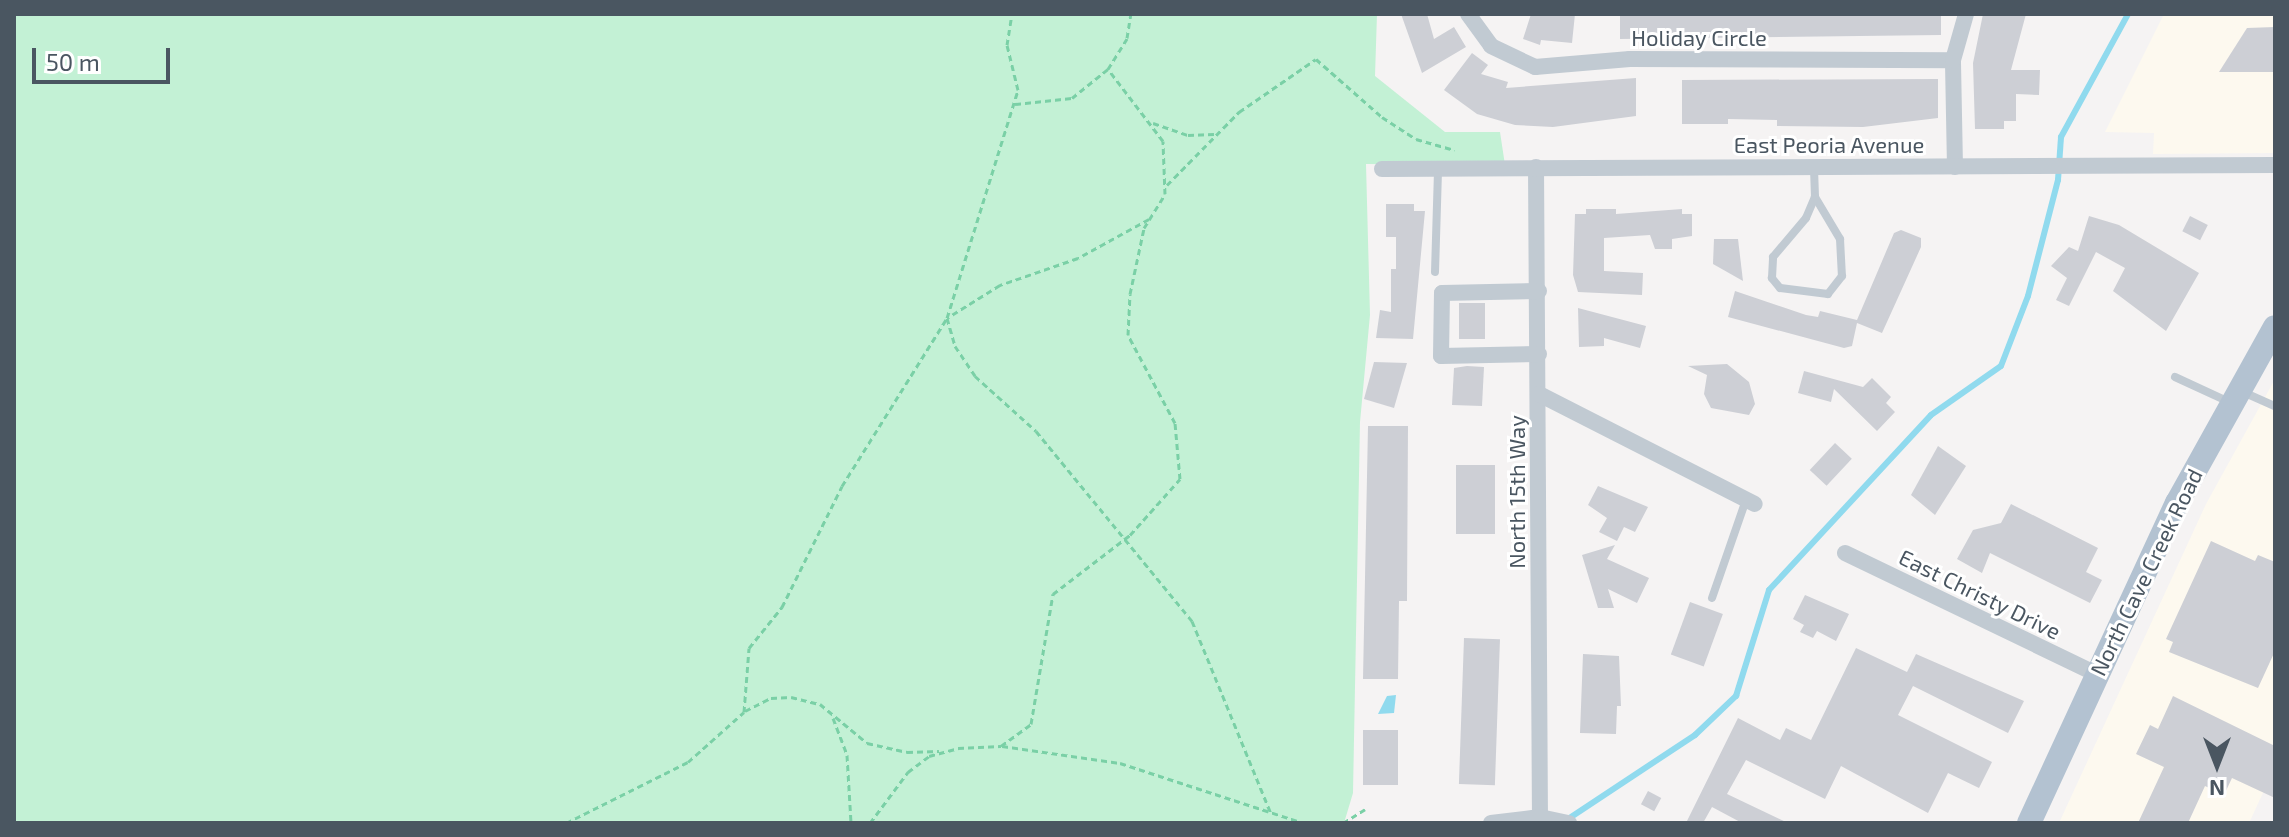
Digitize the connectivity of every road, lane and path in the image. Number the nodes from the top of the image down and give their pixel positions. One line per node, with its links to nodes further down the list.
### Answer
1 (1012, 14): 7 (path)
2 (1131, 14): 6 (path)
3 (1468, 14): 5 (street, Holiday Circle)
4 (1966, 14): 5 (street)
5 (1953, 60): 14 (street)
6 (1108, 69): 7 (path); 8 (path)
7 (1014, 104): 22 (path)
8 (1150, 121): 9 (path); 17 (path)
9 (1214, 134): 10 (path); 17 (path)
10 (1464, 152)
11 (2275, 165): 14 (street, East Peoria Avenue)
12 (1536, 167): 13 (street, East Peoria Avenue); 16 (street, East Peoria Avenue); 21 (street, North 15th Way)
13 (1814, 167): 14 (street, East Peoria Avenue); 18 (lane)
14 (1955, 167)
15 (1382, 169): 16 (street, East Peoria Avenue)
16 (1438, 171): 20 (lane)
17 (1165, 189): 19 (path)
18 (1815, 197): 18 (lane)
19 (1150, 218): 22 (path); 30 (path)
20 (1435, 272)
21 (1539, 291): 24 (street, North 15th Way); 24 (street)
22 (947, 318): 30 (path); 34 (path)
23 (2271, 343): 27 (main road, North Cave Creek Road)
24 (1539, 354): 26 (street, North 15th Way)
25 (2175, 377): 27 (lane)
26 (1539, 394): 29 (street); 40 (street, North 15th Way)
27 (2234, 397): 28 (lane); 33 (main road, North Cave Creek Road)
28 (2275, 406)
29 (1751, 502): 32 (lane)
30 (1125, 539): 36 (path); 39 (path)
31 (1845, 553): 33 (street, East Christy Drive)
32 (1712, 598)
33 (2096, 674): 49 (main road, North Cave Creek Road)
34 (744, 712): 35 (path); 42 (path)
35 (833, 716): 37 (path); 43 (path)
36 (1001, 746): 37 (path); 39 (path)
37 (943, 751): 44 (path)
38 (1365, 809): 46 (path)
39 (1271, 814): 45 (path)
40 (1540, 817): 41 (street); 48 (street)
41 (1510, 822): 47 (street)
42 (566, 823)
43 (851, 823)
44 (870, 823)
45 (1304, 823)
46 (1343, 823)
47 (1491, 823)
48 (1569, 823)
49 (2029, 823)

